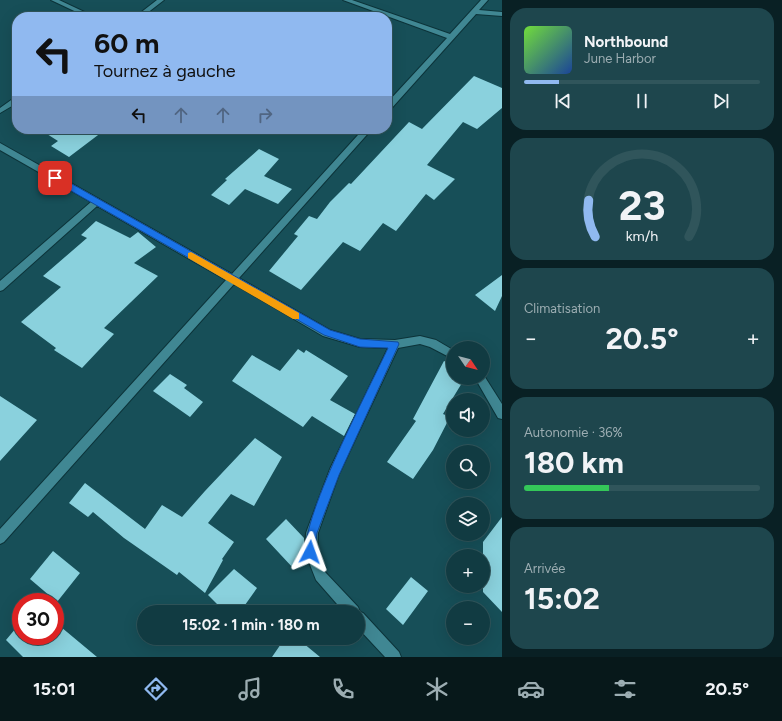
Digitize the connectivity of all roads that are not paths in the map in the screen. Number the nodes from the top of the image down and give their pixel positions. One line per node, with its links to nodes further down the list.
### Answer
1 (54, 0): 5 (street)
2 (161, 0): 6 (street)
3 (346, 0): 7 (street)
4 (485, 0): 8 (street)
5 (81, 12)
6 (145, 12)
7 (380, 12)
8 (474, 12): 9 (street); 11 (street)
9 (502, 14)
10 (392, 16): 11 (street)
11 (452, 37): 12 (street)
12 (392, 103)
13 (12, 104): 14 (street)
14 (0, 112)
15 (363, 134): 18 (street)
16 (0, 146): 17 (street)
17 (96, 202): 18 (street); 19 (street)
18 (234, 280): 20 (street); 24 (street)
19 (0, 287)
20 (395, 344): 21 (street); 26 (street)
21 (446, 351)
22 (484, 385): 23 (street)
23 (502, 414)
24 (4, 526): 25 (street)
25 (0, 538)
26 (347, 605)
27 (365, 626): 28 (street)
28 (394, 657)

